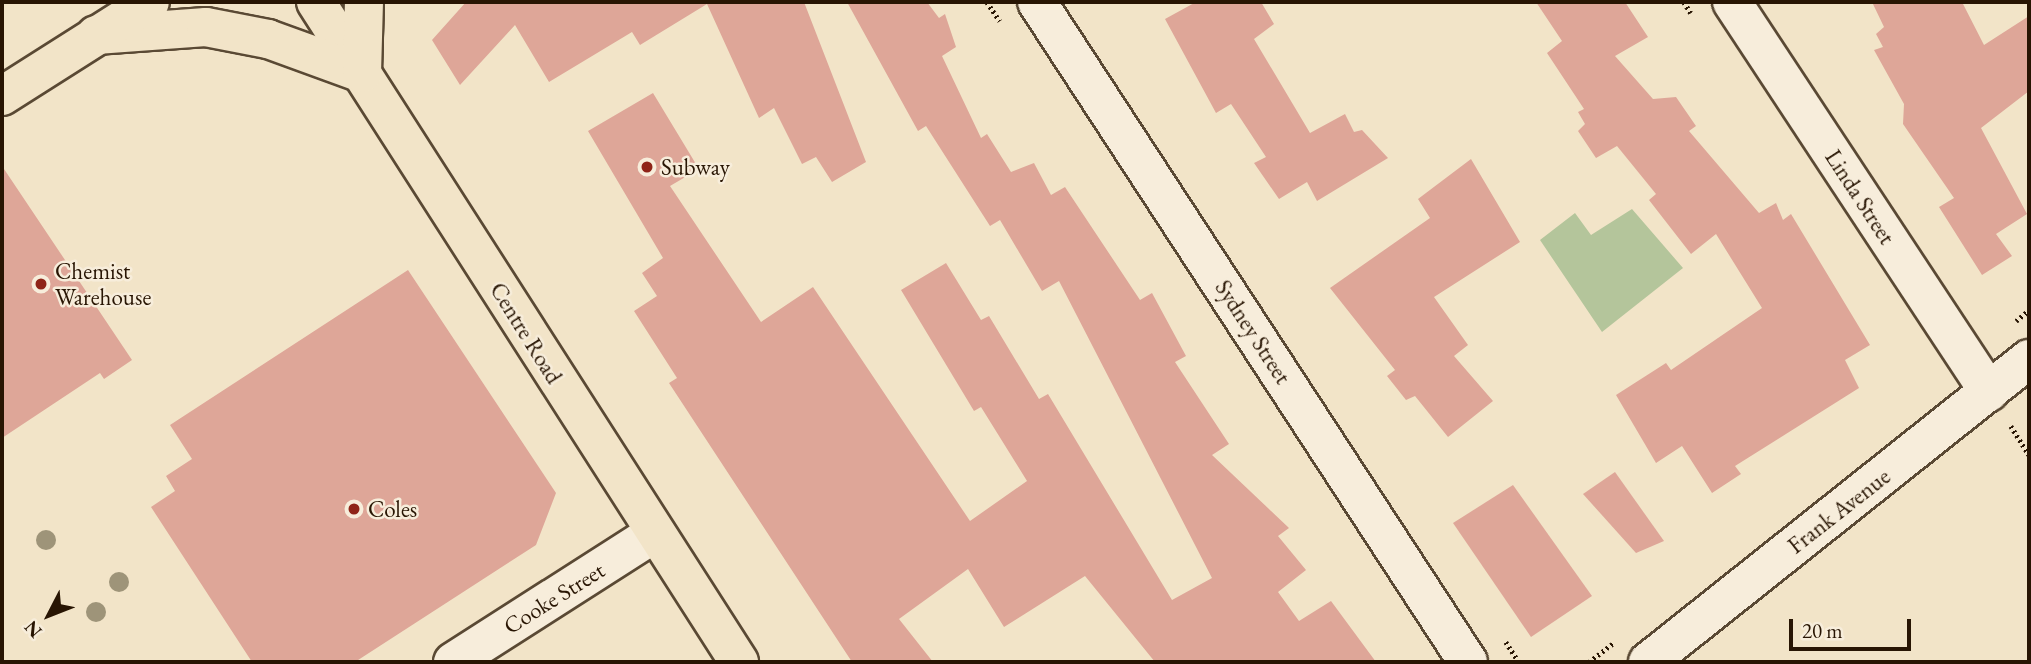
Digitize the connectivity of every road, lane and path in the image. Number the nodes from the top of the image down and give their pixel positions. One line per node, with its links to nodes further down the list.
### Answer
1 (150, 2): 6 (main road)
2 (316, 2): 7 (main road, Centre Road)
3 (364, 2): 7 (main road)
4 (1037, 2): 14 (street, Sydney Street)
5 (1732, 2): 10 (street, Linda Street)
6 (104, 19): 7 (main road); 8 (main road)
7 (362, 73): 11 (main road, Centre Road)
8 (2, 96)
9 (2029, 359): 10 (street, Frank Avenue)
10 (1989, 392): 15 (street, Frank Avenue)
11 (655, 533): 12 (street, Cooke Street); 13 (main road, Centre Road)
12 (453, 662)
13 (739, 662)
14 (1468, 662)
15 (1648, 662)

